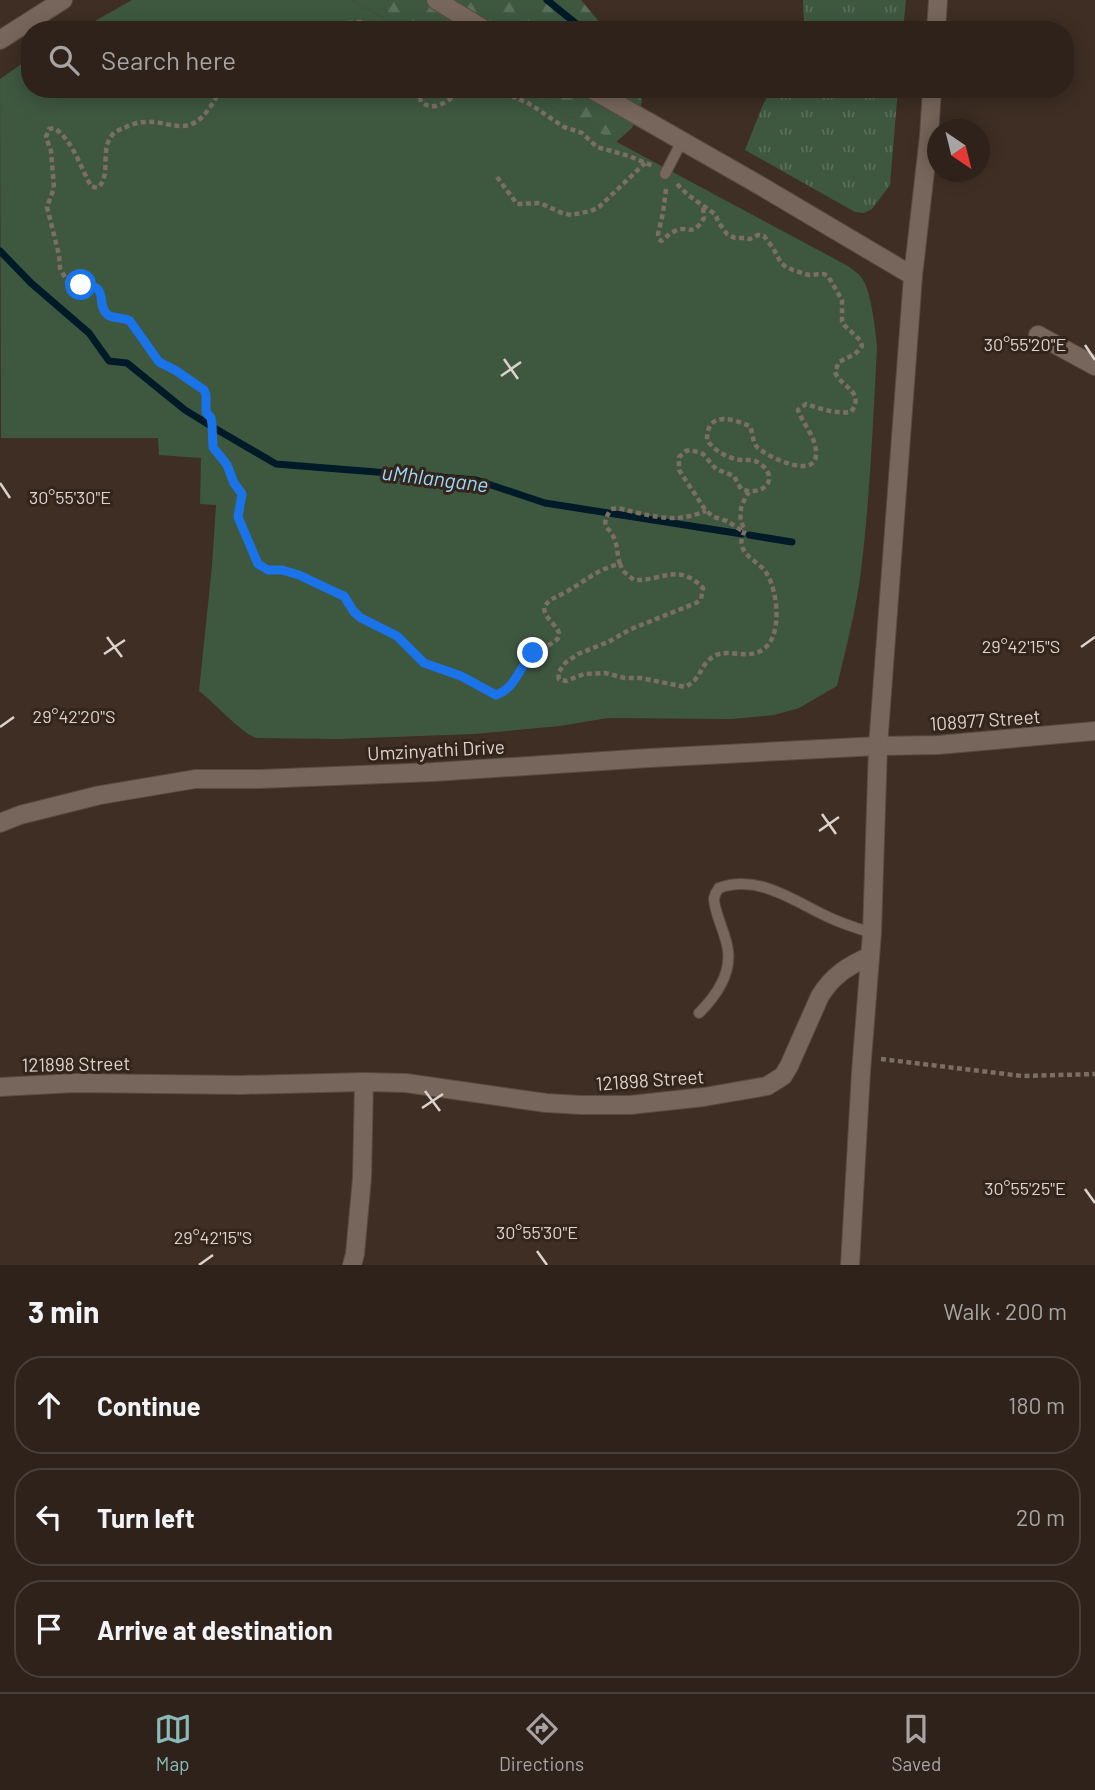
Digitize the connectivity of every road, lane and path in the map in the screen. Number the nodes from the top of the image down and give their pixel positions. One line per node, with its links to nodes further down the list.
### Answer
1 (63, 0): 4 (street)
2 (436, 0): 5 (street)
3 (938, 0): 6 (street)
4 (30, 21)
5 (470, 21)
6 (937, 21)
7 (21, 27): 8 (street)
8 (0, 40)
9 (216, 98): 26 (path)
10 (419, 98): 11 (path)
11 (451, 98)
12 (517, 98): 16 (path)
13 (607, 98): 15 (street)
14 (931, 98): 20 (street)
15 (682, 141): 17 (lane); 20 (street)
16 (645, 163): 17 (path); 18 (path)
17 (665, 174): 19 (path); 19 (path)
18 (497, 177)
19 (704, 206): 23 (path)
20 (913, 276): 28 (street)
21 (1038, 335): 22 (street)
22 (1095, 366)
23 (749, 492): 24 (path); 25 (path)
24 (706, 511): 25 (path); 26 (path)
25 (744, 532): 26 (path)
26 (620, 564)
27 (1095, 731): 28 (street, 108977 Street)
28 (878, 746): 29 (street, Umzinyathi Drive); 30 (street)
29 (0, 822)
30 (872, 933): 31 (street); 32 (lane)
31 (870, 956): 33 (street); 35 (street, 121898 Street)
32 (699, 1013)
33 (862, 1056): 34 (path); 38 (street)
34 (1095, 1074)
35 (364, 1082): 36 (street, 121898 Street); 37 (street)
36 (0, 1087)
37 (352, 1265)
38 (850, 1265)

